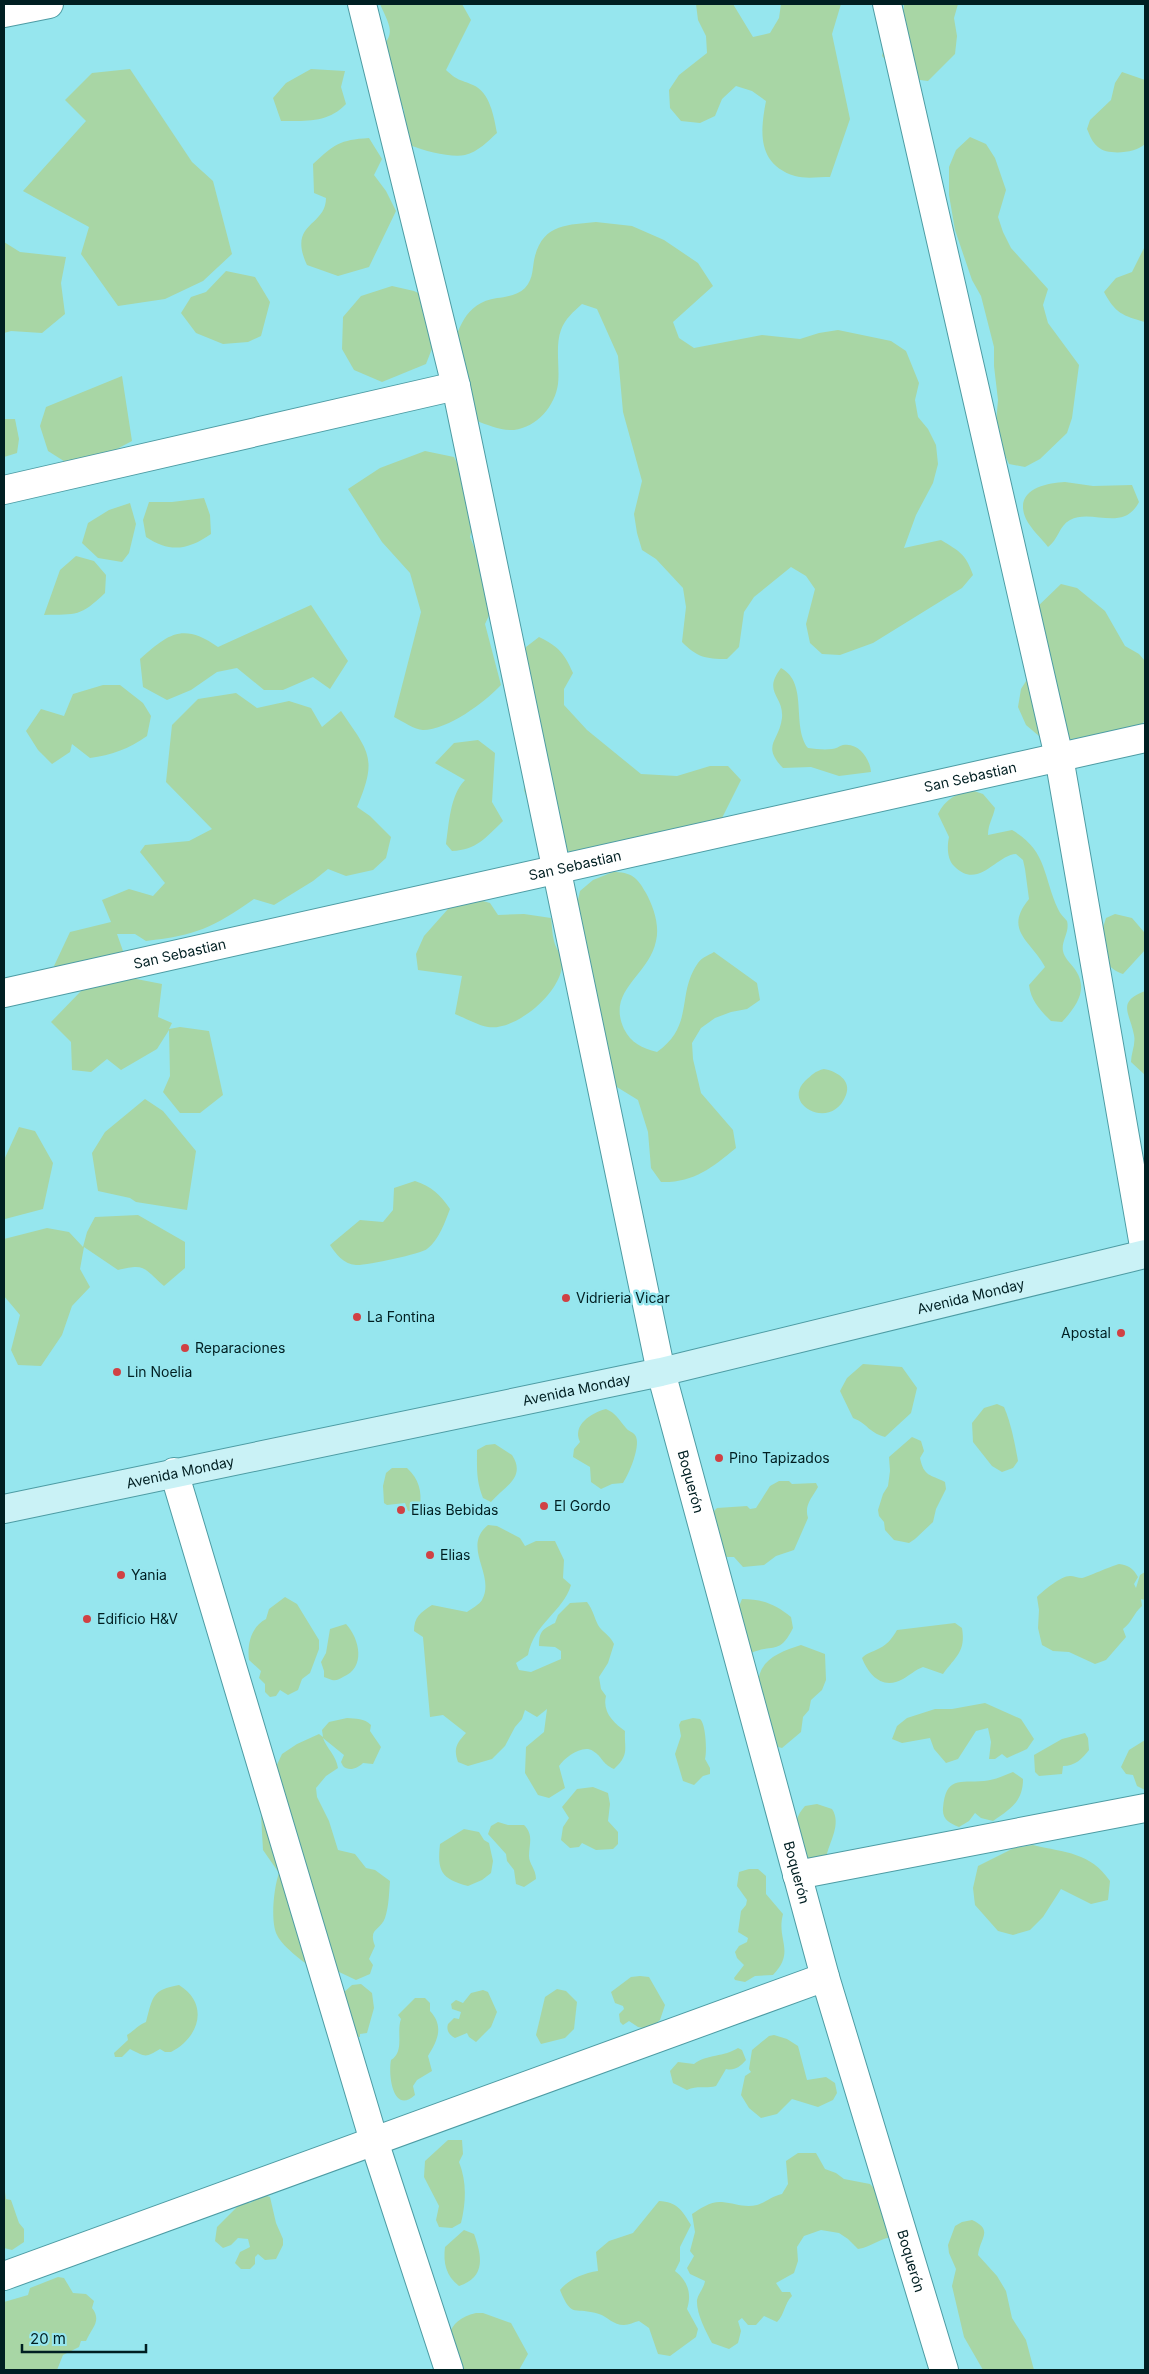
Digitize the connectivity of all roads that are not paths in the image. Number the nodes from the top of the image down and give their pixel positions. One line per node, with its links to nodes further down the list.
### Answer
1 (50, 4): 4 (street)
2 (362, 4): 5 (street, Boquerón)
3 (887, 4): 8 (street)
4 (4, 13)
5 (456, 386): 6 (street); 9 (street, Boquerón)
6 (4, 490)
7 (1145, 738): 8 (street, San Sebastian)
8 (1059, 757): 9 (street, San Sebastian); 11 (street)
9 (557, 869): 10 (street, San Sebastian); 12 (street, Boquerón)
10 (4, 993)
11 (1145, 1253): 12 (main road, Avenida Monday)
12 (661, 1372): 13 (main road, Avenida Monday); 16 (street, Boquerón)
13 (174, 1472): 14 (main road, Avenida Monday); 18 (street)
14 (4, 1509)
15 (1145, 1808): 16 (street)
16 (797, 1875): 17 (street, Boquerón)
17 (825, 1977): 18 (street); 21 (street, Boquerón)
18 (374, 2141): 19 (street); 20 (street)
19 (4, 2276)
20 (449, 2370)
21 (944, 2370)

